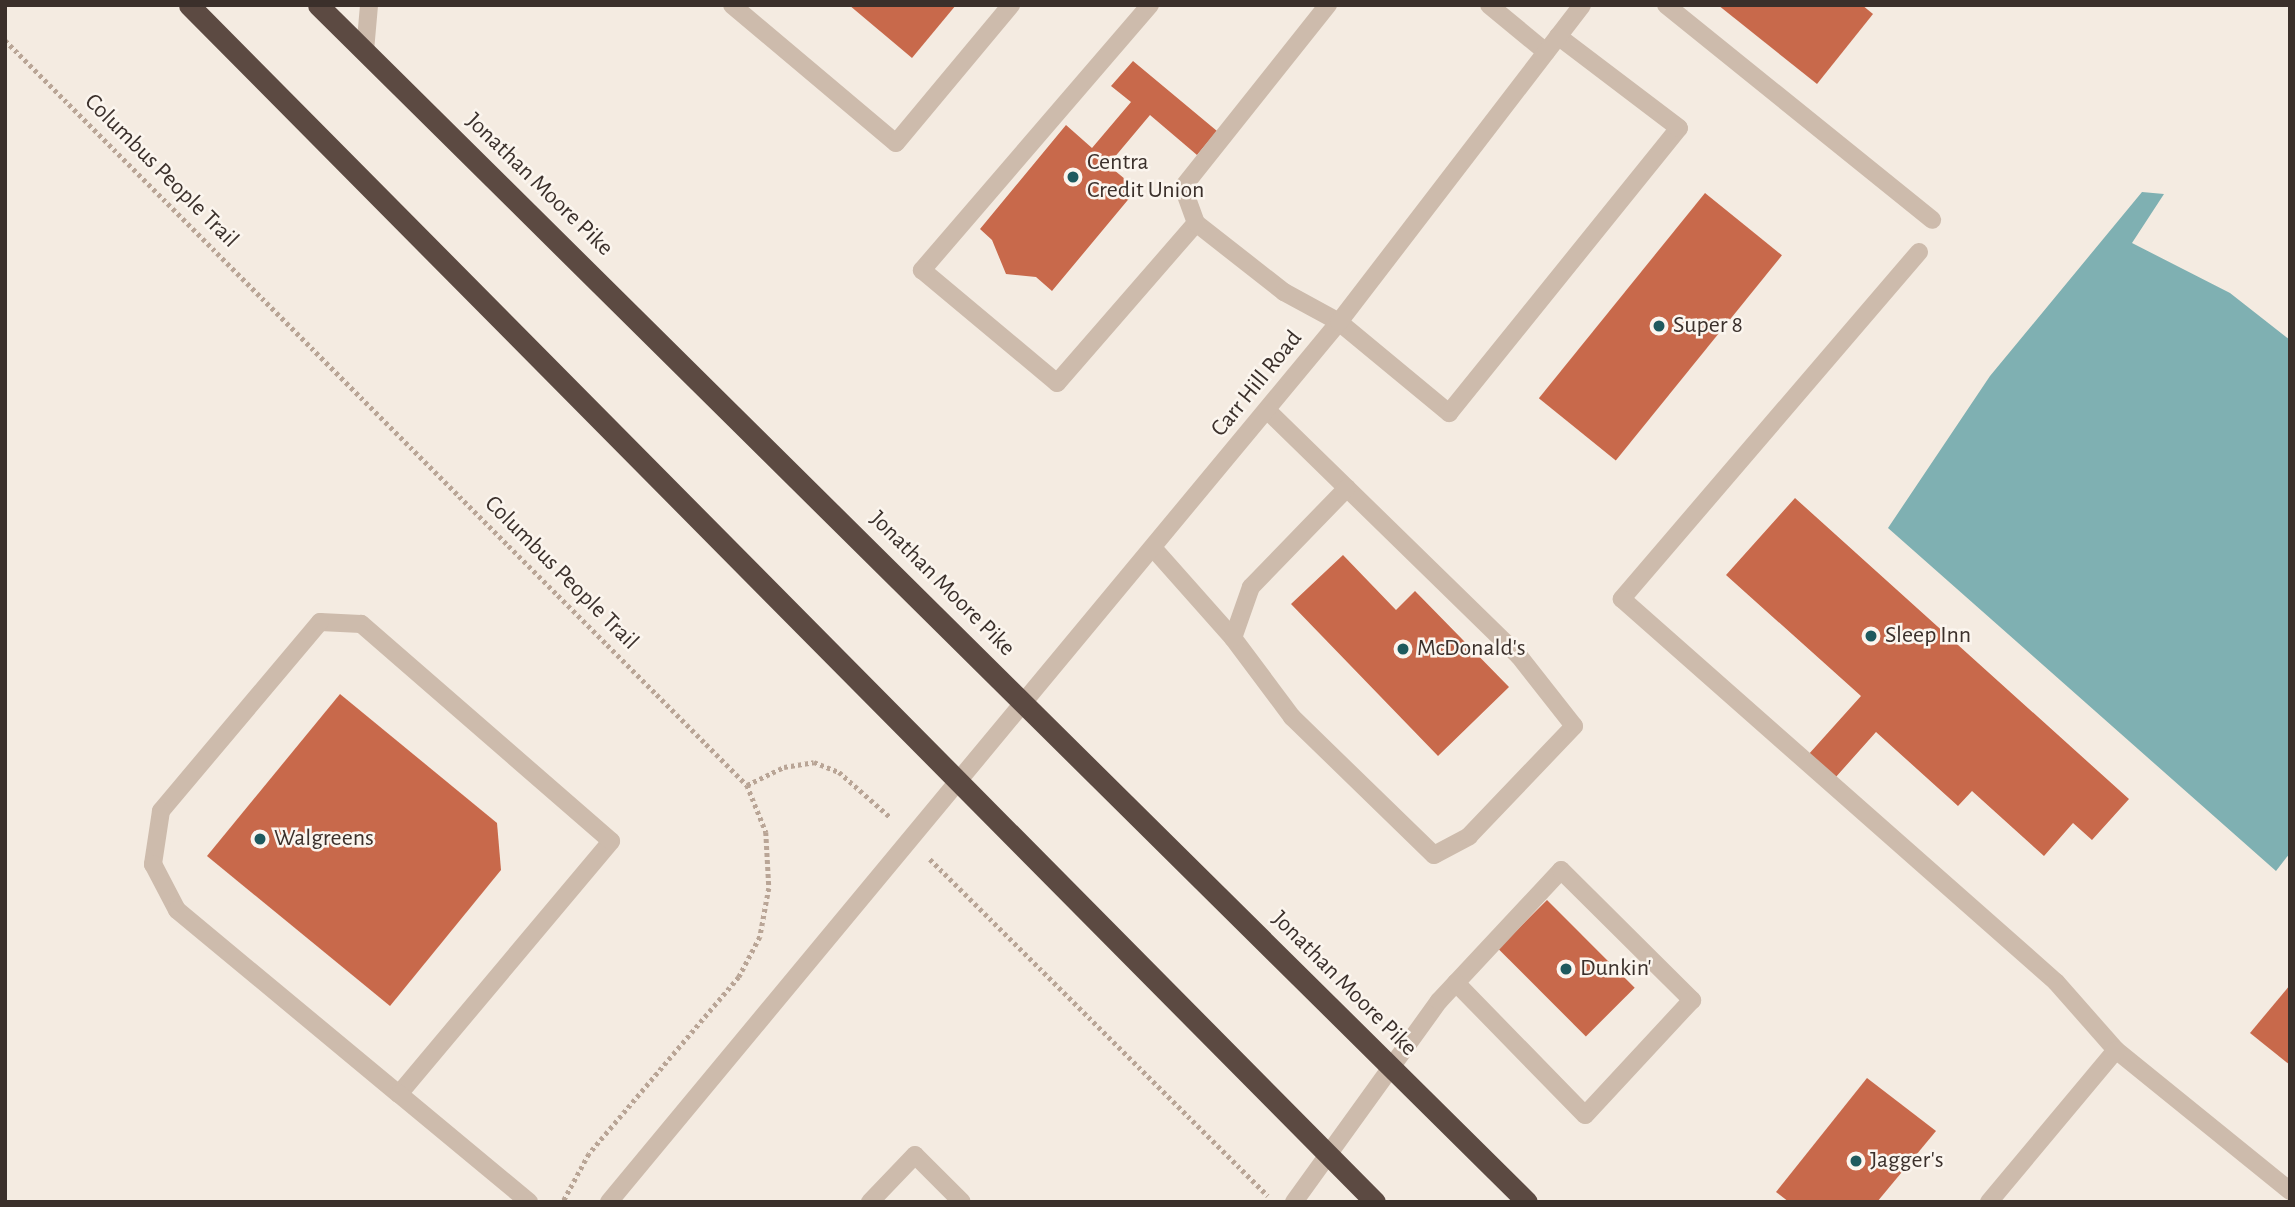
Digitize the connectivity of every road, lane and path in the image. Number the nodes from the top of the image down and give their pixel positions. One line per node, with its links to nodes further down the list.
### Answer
1 (189, 5): 25 (highway)
2 (318, 5): 13 (highway, Jonathan Moore Pike)
3 (369, 5): 13 (street)
4 (732, 5): 5 (street)
5 (1012, 5)
6 (1150, 5): 16 (street)
7 (1328, 5): 16 (street)
8 (1489, 5): 14 (street)
9 (1582, 5): 11 (street, Carr Hill Road)
10 (1666, 5): 15 (street)
11 (1558, 36): 14 (street, Carr Hill Road); 18 (street)
12 (5, 40): 24 (path, Columbus People Trail)
13 (365, 51): 23 (highway, Jonathan Moore Pike)
14 (1546, 52): 18 (street, Carr Hill Road)
15 (1932, 220)
16 (1196, 223): 18 (street)
17 (1919, 252): 29 (street)
18 (1339, 322): 19 (street, Carr Hill Road)
19 (1267, 410): 20 (street); 21 (street, Carr Hill Road)
20 (1347, 488): 22 (street); 22 (street)
21 (1154, 548): 22 (street); 23 (street, Carr Hill Road)
22 (1233, 638)
23 (1027, 705): 25 (street, Carr Hill Road); 30 (highway, Jonathan Moore Pike)
24 (747, 785): 26 (path); 36 (path, Columbus People Trail)
25 (959, 786): 32 (highway); 37 (street, Carr Hill Road)
26 (871, 796)
27 (971, 903): 34 (path)
28 (1456, 984): 28 (street); 30 (street)
29 (2116, 1050): 33 (street); 43 (street)
30 (1393, 1070): 32 (street); 42 (highway, Jonathan Moore Pike)
31 (399, 1094): 31 (street); 35 (street)
32 (1330, 1158): 40 (street); 41 (highway)
33 (2290, 1191)
34 (1266, 1194)
35 (529, 1202)
36 (563, 1202)
37 (610, 1202)
38 (870, 1202): 39 (street)
39 (962, 1202)
40 (1294, 1202)
41 (1375, 1202)
42 (1527, 1202)
43 (1989, 1202)

